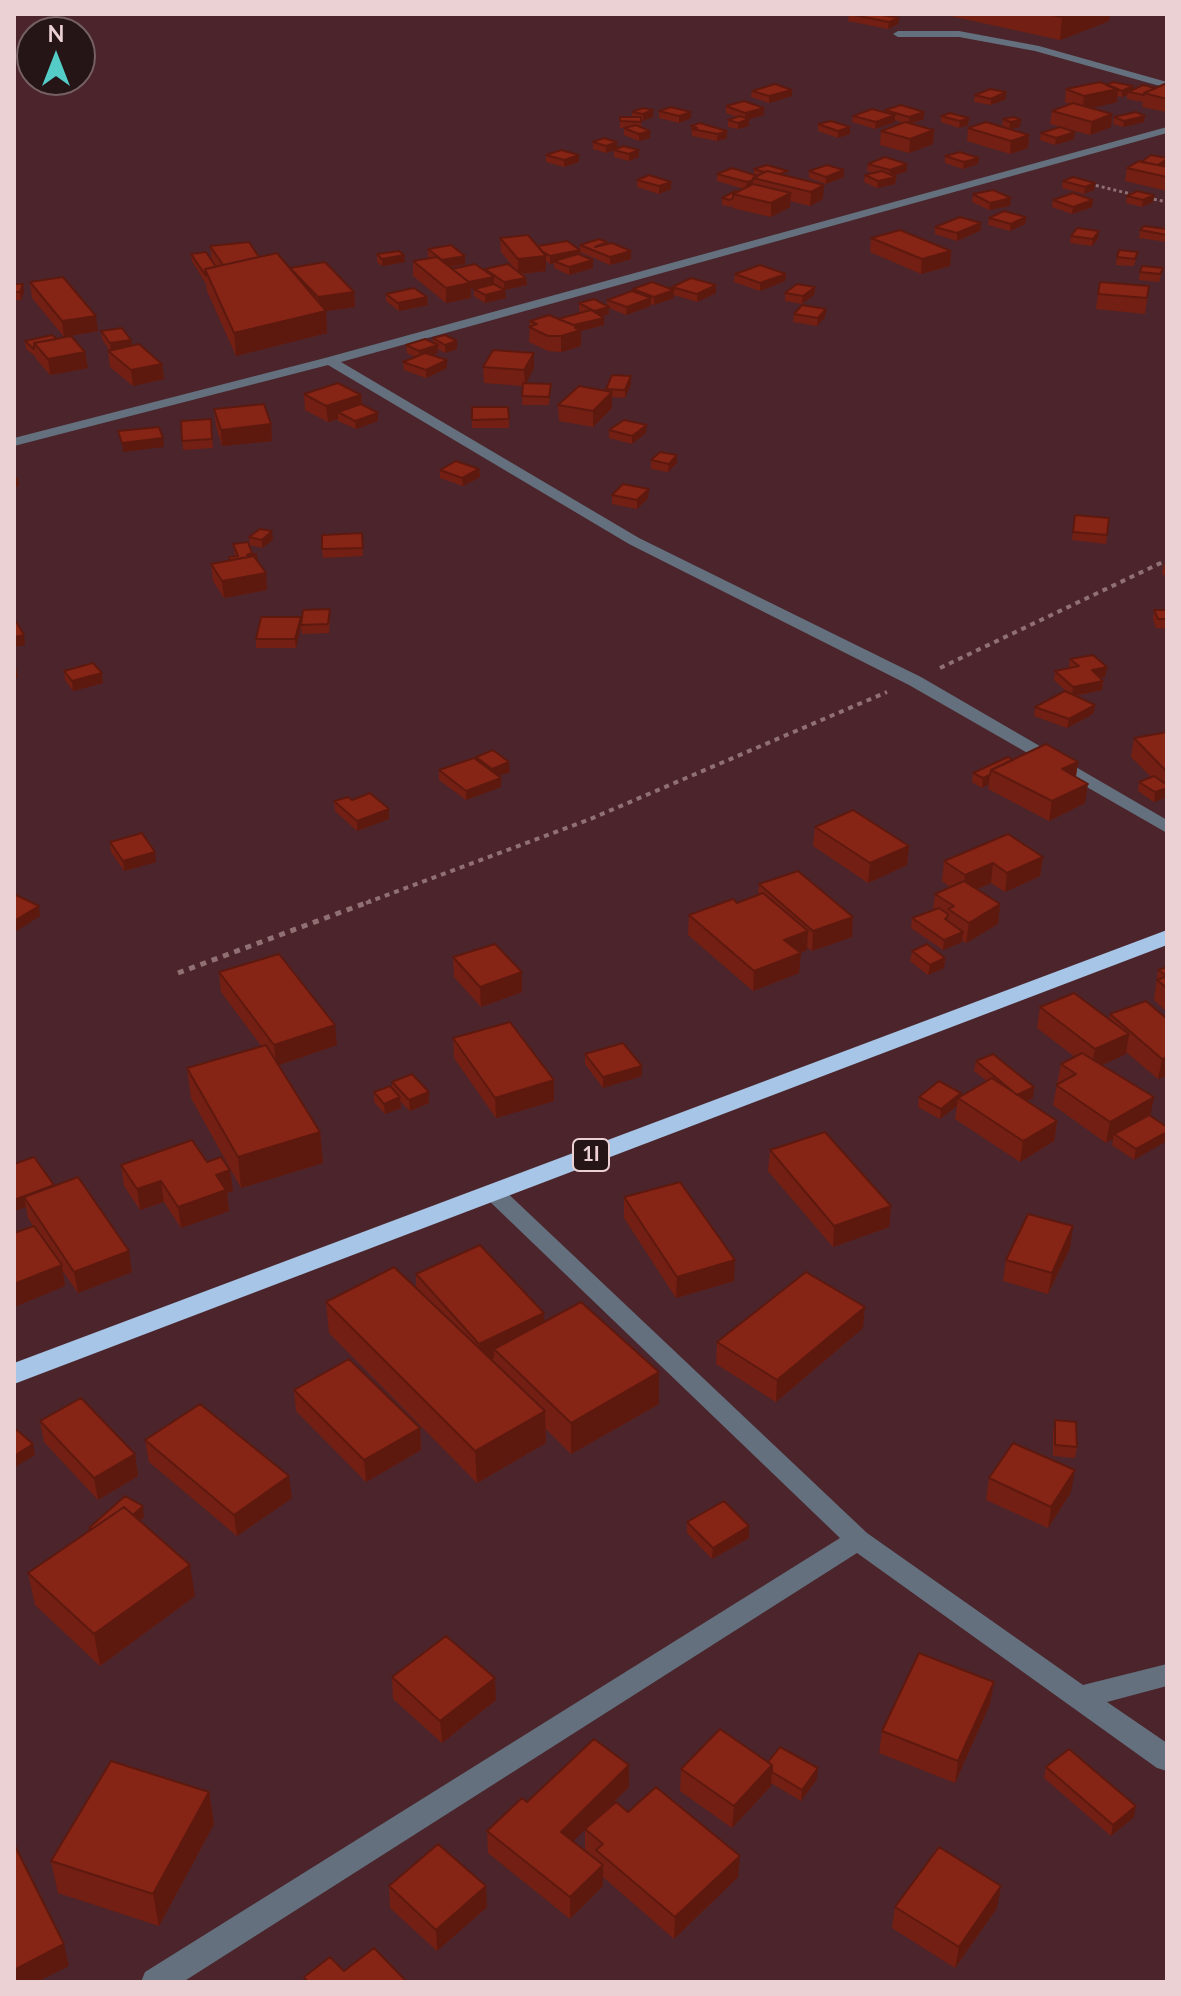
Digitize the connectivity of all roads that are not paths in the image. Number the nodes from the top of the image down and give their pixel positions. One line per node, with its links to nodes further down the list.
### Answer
1 (898, 34): 2 (street)
2 (1167, 85)
3 (1167, 130): 4 (street)
4 (330, 361): 5 (street); 6 (street)
5 (14, 442)
6 (1167, 828)
7 (1167, 937): 8 (highway, 1I)
8 (493, 1192): 9 (highway, 1I); 10 (street)
9 (14, 1374)
10 (858, 1540): 12 (street); 14 (street)
11 (1167, 1675): 12 (street)
12 (1080, 1697): 13 (street)
13 (1167, 1759)
14 (156, 1982)

